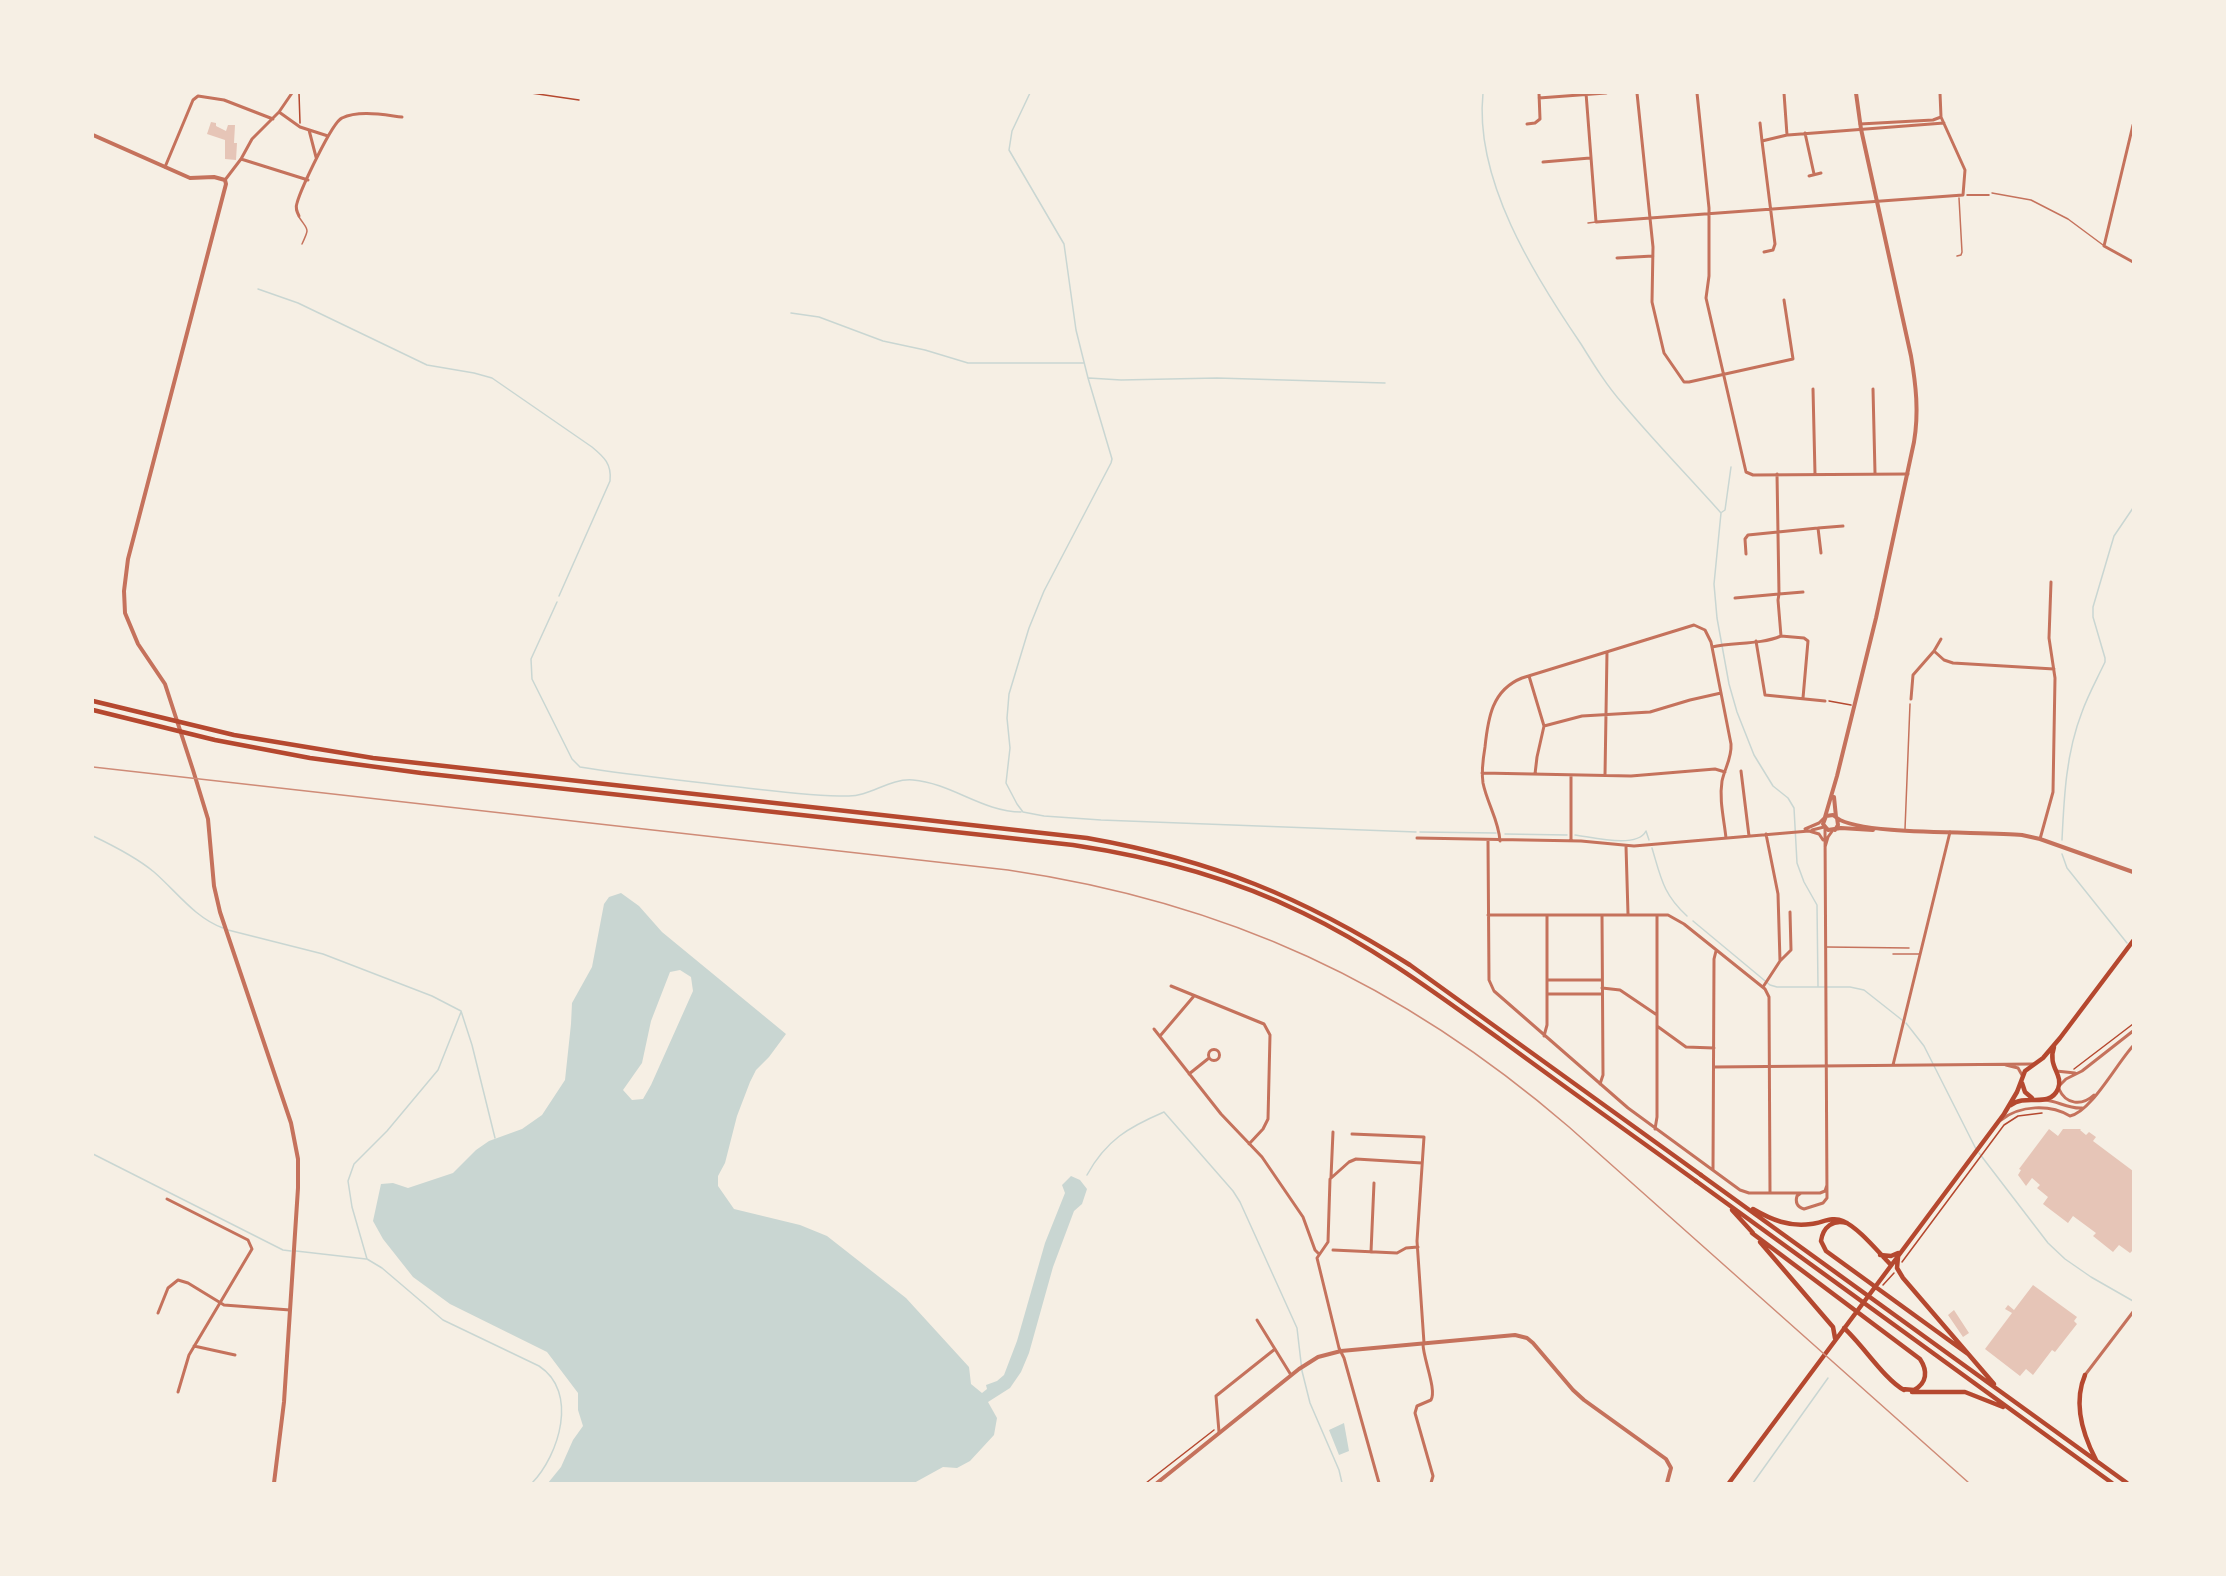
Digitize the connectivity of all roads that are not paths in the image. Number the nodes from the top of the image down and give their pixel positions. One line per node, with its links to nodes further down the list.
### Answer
1 (292, 93): 10 (street)
2 (1606, 93): 8 (street)
3 (1637, 93): 41 (street)
4 (1697, 93): 39 (street)
5 (1784, 93): 22 (street)
6 (1856, 93): 18 (street)
7 (1940, 93): 12 (street)
8 (1586, 94): 9 (street); 25 (street)
9 (1539, 95): 16 (street)
10 (279, 112): 13 (street); 19 (street)
11 (402, 117): 23 (street)
12 (1941, 117): 15 (street); 18 (street)
13 (273, 119): 26 (street); 29 (street)
14 (1760, 123): 24 (street)
15 (1944, 123): 18 (street); 36 (street)
16 (1527, 124)
17 (2133, 125): 45 (street)
18 (1860, 127): 20 (street); 37 (street)
19 (309, 130): 23 (street); 27 (street)
20 (1804, 133): 22 (street); 31 (street)
21 (93, 135): 29 (street)
22 (1787, 135): 24 (street)
23 (328, 136): 27 (street)
24 (1762, 141): 38 (street)
25 (1590, 158): 28 (street); 42 (street)
26 (241, 159): 33 (street); 34 (street)
27 (316, 159): 34 (street)
28 (1543, 162)
29 (165, 167): 33 (street)
30 (1821, 173): 31 (street)
31 (1814, 174): 32 (street)
32 (1809, 176)
33 (225, 180): 185 (street)
34 (308, 180): 40 (street)
35 (1992, 193): 45 (lane)
36 (1961, 195): 37 (street); 48 (lane)
37 (1877, 202): 38 (street); 58 (street)
38 (1771, 210): 39 (street); 46 (street)
39 (1709, 214): 41 (street); 52 (street)
40 (299, 216): 44 (lane)
41 (1650, 218): 42 (street); 47 (street)
42 (1596, 222): 43 (lane)
43 (1588, 223)
44 (302, 244)
45 (2104, 246): 50 (street)
46 (1764, 252)
47 (1653, 256): 49 (street); 52 (street)
48 (1957, 256)
49 (1617, 258)
50 (2133, 262)
51 (1784, 300): 52 (street)
52 (1724, 375): 56 (street)
53 (1814, 389): 57 (street)
54 (1873, 389): 55 (street)
55 (1875, 473): 57 (street); 58 (street)
56 (1777, 474): 57 (street); 61 (street)
57 (1815, 474)
58 (1908, 474): 91 (street)
59 (1843, 526): 60 (street)
60 (1818, 528): 61 (street); 62 (street)
61 (1779, 532): 63 (street); 66 (street)
62 (1821, 553)
63 (1746, 554)
64 (2051, 582): 74 (street)
65 (1803, 592): 66 (street)
66 (1779, 594): 67 (street); 68 (street)
67 (1735, 598)
68 (1780, 636): 70 (street); 77 (street)
69 (1941, 639): 72 (street)
70 (1756, 641): 71 (street); 77 (street)
71 (1712, 647): 73 (street); 76 (street)
72 (1934, 651): 74 (street); 78 (street)
73 (1607, 652): 75 (street); 83 (street)
74 (2054, 669): 105 (street)
75 (1529, 676): 84 (street); 87 (street)
76 (1721, 693): 83 (street); 86 (street)
77 (1803, 698): 80 (street)
78 (1911, 699)
79 (93, 701): 172 (main road)
80 (1825, 701)
81 (1910, 704): 97 (lane)
82 (93, 710): 174 (main road)
83 (1607, 714): 84 (street); 90 (street)
84 (1544, 726): 88 (street)
85 (1741, 771): 102 (street)
86 (1725, 772): 90 (street); 104 (street)
87 (1482, 773): 88 (street); 107 (street)
88 (1535, 774): 89 (street)
89 (1571, 774): 90 (street); 108 (street)
90 (1605, 775)
91 (1837, 776): 92 (street); 93 (street)
92 (1824, 817): 93 (street); 94 (street); 98 (street)
93 (1837, 818): 95 (street); 96 (street)
94 (1824, 828): 96 (street); 99 (street); 109 (street)
95 (1886, 829): 96 (street); 97 (street)
96 (1834, 830): 111 (street)
97 (1905, 830): 100 (street)
98 (1799, 831): 99 (street); 101 (street)
99 (1804, 831): 109 (street)
100 (1950, 832): 105 (street); 124 (street)
101 (1766, 834): 102 (street); 125 (street)
102 (1749, 836): 104 (street)
103 (1417, 838): 106 (street)
104 (1726, 838): 110 (street)
105 (2040, 839): 112 (street)
106 (1488, 841): 107 (street); 115 (street)
107 (1500, 841): 108 (street)
108 (1571, 841): 110 (street)
109 (1823, 842): 111 (street)
110 (1626, 846): 114 (street)
111 (1825, 854): 120 (street)
112 (2133, 872)
113 (1790, 912): 125 (street)
114 (1628, 914): 117 (street); 118 (street)
115 (1488, 915): 116 (street); 139 (street)
116 (1547, 915): 117 (street); 126 (street)
117 (1602, 915): 127 (street)
118 (1657, 915): 122 (street); 134 (street)
119 (2133, 941): 140 (main road)
120 (1827, 947): 121 (lane); 147 (street)
121 (1909, 948)
122 (1716, 951): 129 (street); 142 (street)
123 (1893, 954): 124 (lane)
124 (1920, 954): 148 (street)
125 (1780, 962): 129 (street)
126 (1547, 980): 127 (street); 131 (street)
127 (1602, 980): 130 (street)
128 (1171, 986): 133 (street)
129 (1764, 986): 146 (street)
130 (1602, 988): 132 (street); 134 (street)
131 (1547, 994): 132 (street); 139 (street)
132 (1602, 994): 154 (street)
133 (1194, 996): 138 (street); 164 (street)
134 (1657, 1015): 135 (street)
135 (1657, 1026): 142 (street); 160 (street)
136 (1155, 1029): 138 (street)
137 (2133, 1031): 151 (street)
138 (1160, 1036): 152 (street)
139 (1544, 1036): 154 (street)
140 (2060, 1038): 145 (main road); 150 (main road)
141 (2133, 1046): 156 (street)
142 (1714, 1048): 149 (street)
143 (1210, 1058): 152 (street)
144 (1998, 1064): 145 (street); 148 (street); 153 (street)
145 (2034, 1064): 150 (main road); 153 (main road)
146 (1769, 1065): 147 (street); 149 (street); 170 (street)
147 (1827, 1065): 148 (street); 169 (street)
148 (1893, 1065)
149 (1714, 1067): 166 (street)
150 (2055, 1070): 151 (street); 155 (main road)
151 (2080, 1072): 155 (street)
152 (1189, 1074): 164 (street)
153 (2022, 1077): 157 (main road); 159 (main road)
154 (1600, 1084): 160 (street)
155 (2058, 1086): 156 (street); 157 (main road)
156 (2100, 1089): 158 (street)
157 (2039, 1100): 158 (street); 159 (main road)
158 (2085, 1107): 161 (street)
159 (2004, 1114): 161 (main road)
160 (1655, 1129): 166 (street)
161 (1991, 1131): 180 (main road)
162 (1333, 1132): 167 (street)
163 (1352, 1134): 165 (street)
164 (1249, 1144): 181 (street)
165 (1422, 1163): 167 (street); 177 (street)
166 (1713, 1171): 170 (street)
167 (1330, 1179): 181 (street)
168 (1374, 1183): 179 (street)
169 (1827, 1185): 171 (street); 171 (street)
170 (1770, 1193): 171 (street)
171 (1803, 1193)
172 (1731, 1197): 175 (main road); 201 (main road)
173 (167, 1199): 184 (street)
174 (1726, 1203): 176 (main road); 202 (main road)
175 (1847, 1223): 182 (main road); 195 (main road)
176 (1752, 1233): 191 (main road); 199 (main road)
177 (1418, 1247): 179 (street); 190 (street)
178 (1333, 1250): 179 (street)
179 (1371, 1252)
180 (1900, 1252): 182 (main road); 183 (main road); 195 (main road)
181 (1319, 1254): 194 (street)
182 (1880, 1255): 183 (main road)
183 (1891, 1265): 189 (main road)
184 (220, 1303): 185 (street); 187 (street); 192 (street)
185 (290, 1310): 205 (street)
186 (2133, 1312): 198 (street)
187 (158, 1313)
188 (1257, 1320): 193 (street)
189 (1844, 1328): 191 (main road); 199 (main road)
190 (1424, 1343): 194 (street); 208 (street); 209 (street)
191 (1832, 1343): 210 (main road)
192 (194, 1346): 196 (street); 200 (street)
193 (1275, 1349): 197 (street); 203 (street)
194 (1341, 1351): 197 (street); 207 (street)
195 (1968, 1354): 201 (main road)
196 (235, 1355)
197 (1291, 1375): 203 (street)
198 (2085, 1375): 204 (main road)
199 (1902, 1389): 202 (main road)
200 (178, 1392)
201 (2003, 1393): 204 (main road)
202 (2015, 1413): 211 (main road)
203 (1219, 1431): 206 (street)
204 (2098, 1462): 212 (main road)
205 (274, 1483)
206 (1157, 1483)
207 (1379, 1483)
208 (1431, 1483)
209 (1667, 1483)
210 (1729, 1483)
211 (2112, 1483)
212 (2127, 1483)

